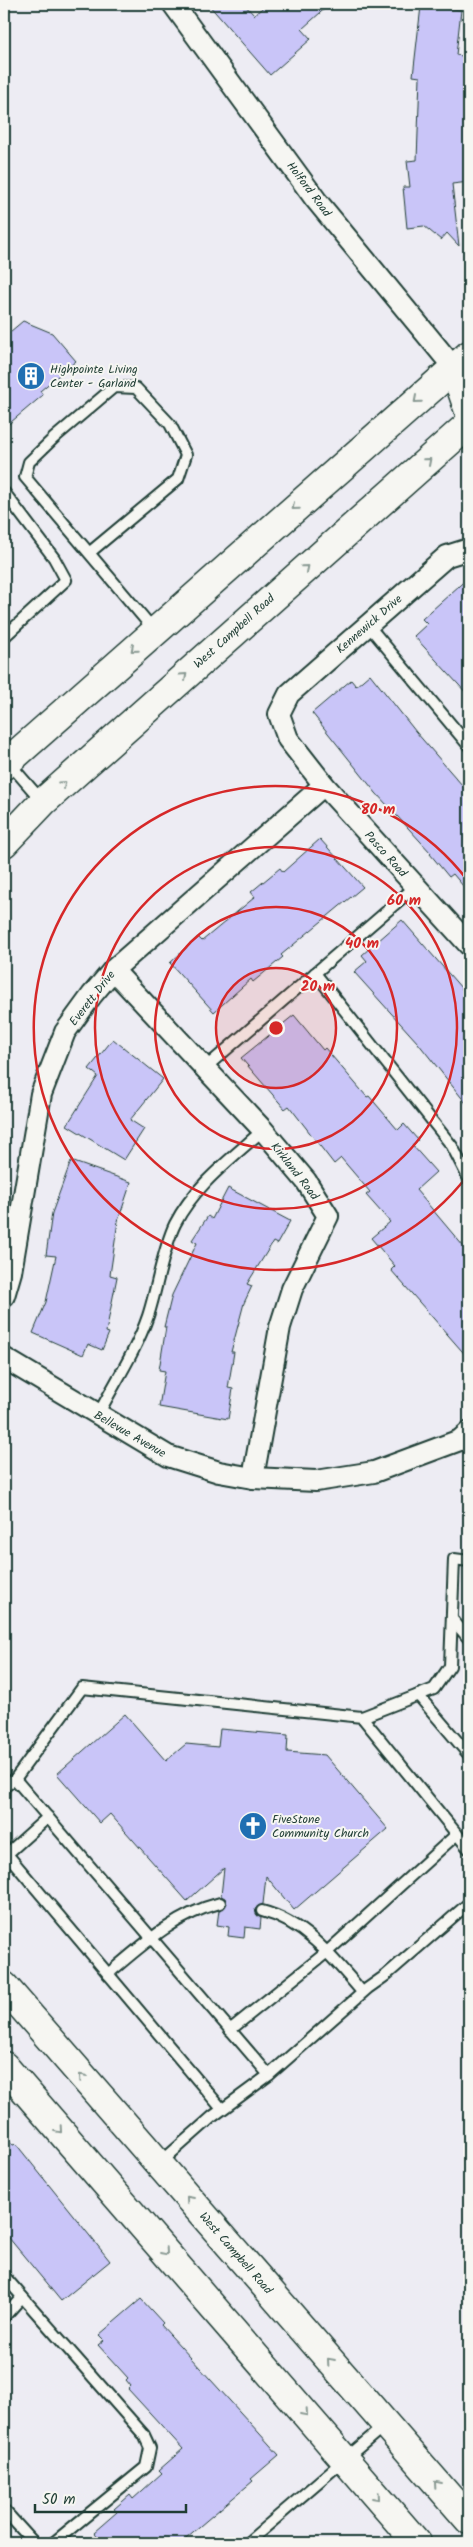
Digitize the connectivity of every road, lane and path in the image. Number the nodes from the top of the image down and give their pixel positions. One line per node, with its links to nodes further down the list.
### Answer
1 (173, 4): 2 (street, Holford Road)
2 (464, 367): 3 (main road, Holford Road); 9 (main road, one-way to 9)
3 (469, 411)
4 (469, 424): 15 (main road, West Campbell Road, one-way to 4)
5 (4, 492): 10 (lane)
6 (469, 552): 8 (street, Kennewick Drive)
7 (89, 553): 7 (lane); 9 (lane)
8 (368, 625): 11 (street, Kennewick Drive); 12 (lane)
9 (154, 631): 13 (main road, one-way to 13)
10 (4, 637)
11 (279, 714): 14 (street, Pasco Road)
12 (469, 746)
13 (5, 761): 15 (lane)
14 (324, 785): 17 (street, Pasco Road); 19 (street, Everett Drive)
15 (43, 802): 16 (main road, West Campbell Road)
16 (4, 843)
17 (416, 886): 18 (street, Pasco Road); 20 (lane)
18 (469, 945)
19 (113, 970): 21 (street, Kirkland Road); 24 (street, Everett Drive)
20 (315, 974): 21 (lane); 23 (lane)
21 (205, 1068): 22 (street, Kirkland Road)
22 (263, 1130): 26 (lane); 28 (street, Kirkland Road)
23 (469, 1179)
24 (4, 1296)
25 (4, 1358): 26 (street, Bellevue Avenue)
26 (98, 1415): 28 (street, Bellevue Avenue)
27 (466, 1441): 28 (street, Bellevue Avenue)
28 (253, 1478)
29 (469, 1562): 30 (lane)
30 (452, 1619): 31 (lane); 32 (lane)
31 (469, 1639)
32 (418, 1695): 33 (lane); 34 (lane)
33 (362, 1717): 35 (lane); 38 (lane)
34 (469, 1755)
35 (15, 1779): 36 (lane); 37 (lane)
36 (4, 1787)
37 (48, 1817): 43 (lane); 45 (lane)
38 (457, 1834): 39 (lane); 44 (lane)
39 (469, 1849)
40 (220, 1903): 43 (lane)
41 (469, 1903): 47 (lane)
42 (262, 1911): 44 (lane)
43 (151, 1938): 45 (lane); 48 (lane)
44 (327, 1952): 47 (lane); 48 (lane)
45 (108, 1974): 51 (lane)
46 (4, 1986): 52 (main road, West Campbell Road, one-way to 46)
47 (362, 1992): 50 (lane)
48 (230, 2030): 50 (lane)
49 (4, 2066): 57 (main road, one-way to 57)
50 (268, 2075): 51 (lane)
51 (222, 2109): 52 (lane)
52 (159, 2165): 56 (main road, West Campbell Road, one-way to 52)
53 (4, 2276): 54 (lane)
54 (22, 2297): 55 (lane); 61 (lane)
55 (4, 2317)
56 (386, 2425): 57 (lane); 59 (main road, West Campbell Road, one-way to 56)
57 (345, 2460): 62 (lane); 63 (main road, one-way to 63)
58 (4, 2510): 60 (lane)
59 (469, 2520)
60 (34, 2543)
61 (53, 2543)
62 (247, 2543)
63 (417, 2543)

